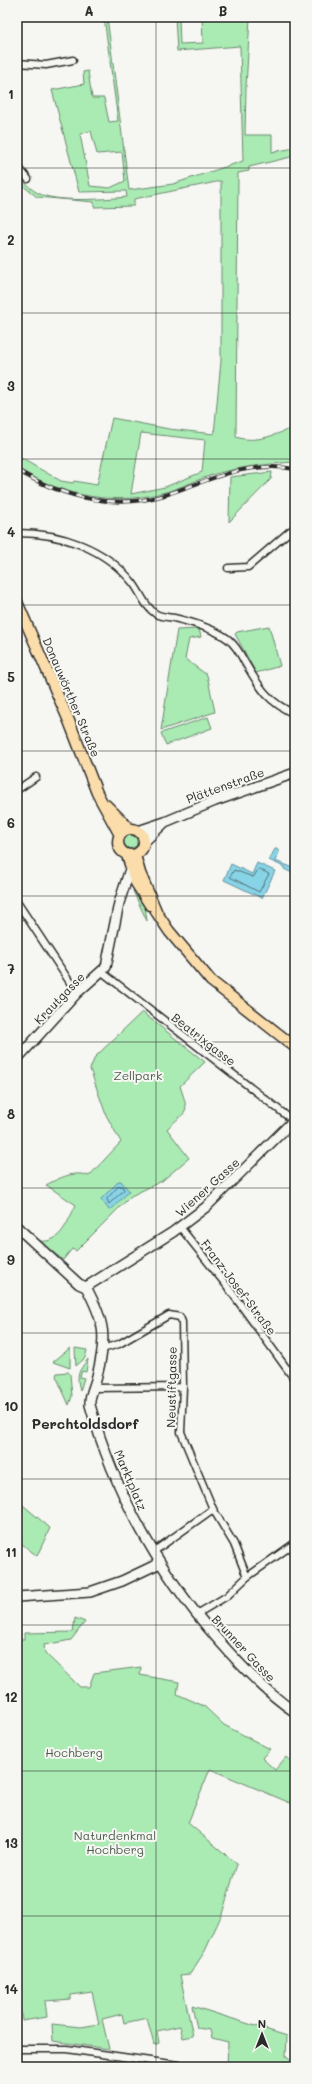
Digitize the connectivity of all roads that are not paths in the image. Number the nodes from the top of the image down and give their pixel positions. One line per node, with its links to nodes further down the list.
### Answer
1 (73, 60): 2 (street)
2 (17, 63)
3 (17, 166): 4 (street)
4 (28, 179)
5 (295, 529): 7 (street)
6 (17, 533): 9 (street)
7 (228, 568)
8 (17, 602): 13 (main road, Donauwörther Straße)
9 (295, 714)
10 (295, 773): 14 (main road, Plättenstraße)
11 (36, 777): 12 (street)
12 (17, 790)
13 (102, 803): 15 (main road, Donauwörther Straße); 16 (main road, Donauwörther Straße)
14 (165, 822): 15 (main road, Plättenstraße); 17 (main road, Plättenstraße)
15 (134, 830): 16 (main road); 17 (main road)
16 (120, 835): 18 (main road)
17 (144, 842): 18 (main road)
18 (131, 855): 19 (main road); 21 (main road)
19 (130, 869): 21 (main road); 22 (main road)
20 (17, 902): 23 (street)
21 (157, 913): 24 (main road)
22 (102, 972): 23 (main road, Krautgasse); 26 (street, Beatrixgasse)
23 (77, 993): 25 (main road, Krautgasse)
24 (295, 1047)
25 (17, 1059)
26 (294, 1119): 27 (main road, Wiener Gasse)
27 (180, 1227): 29 (main road, Wiener Gasse); 31 (street, Franz-Josef-Straße)
28 (17, 1228): 29 (main road)
29 (86, 1287): 30 (main road, Marktplatz)
30 (102, 1349): 32 (street, Neustiftgasse); 33 (main road, Marktplatz)
31 (295, 1380)
32 (183, 1387): 33 (street); 34 (street, Neustiftgasse)
33 (93, 1388): 36 (main road, Marktplatz)
34 (213, 1509): 36 (street); 38 (street, Neustiftgasse)
35 (295, 1543): 38 (street)
36 (153, 1552): 37 (main road, Marktplatz)
37 (160, 1563): 39 (main road); 40 (main road, Brunner Gasse)
38 (247, 1577): 40 (street)
39 (17, 1597)
40 (196, 1614): 41 (main road, Brunner Gasse)
41 (295, 1712)
42 (17, 2050): 43 (street)
43 (192, 2067)

